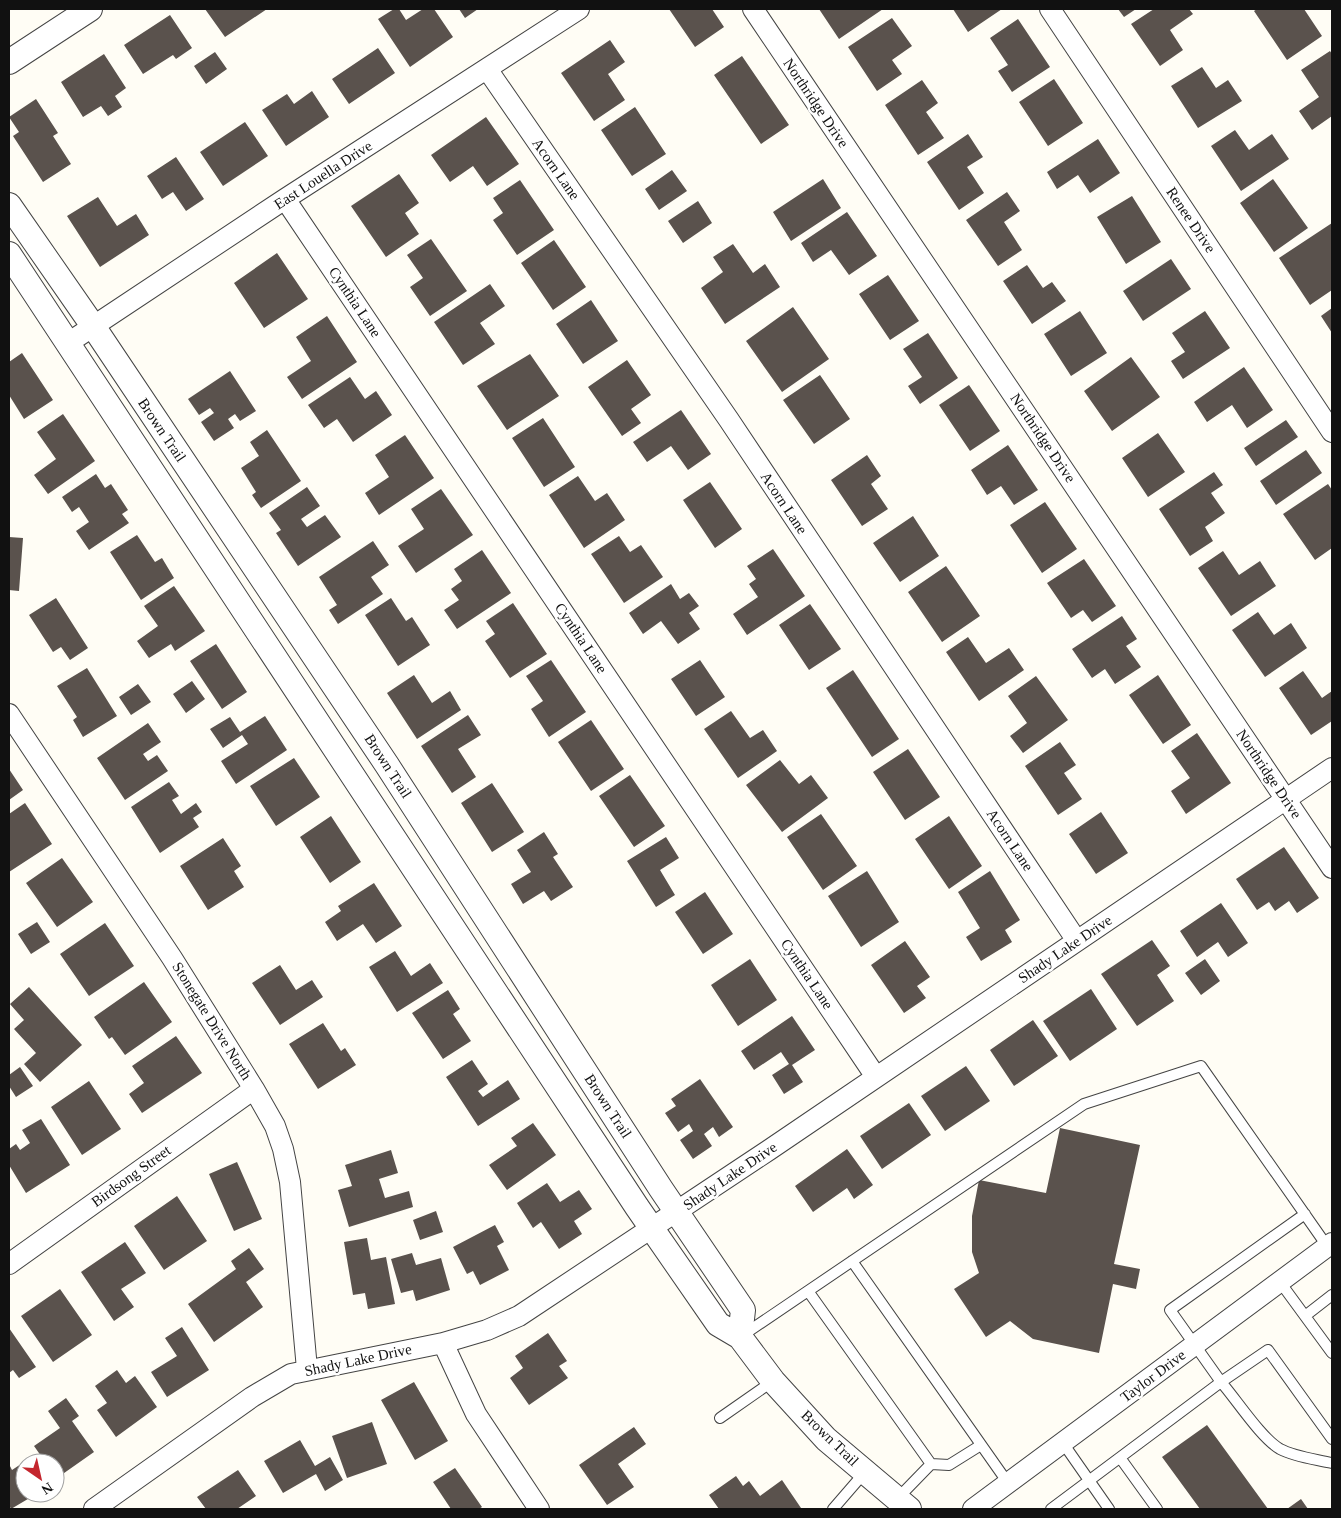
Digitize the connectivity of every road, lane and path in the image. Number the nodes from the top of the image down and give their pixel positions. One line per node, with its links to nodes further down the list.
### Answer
1 (90, 9): 5 (street)
2 (579, 9): 6 (street, East Louella Drive)
3 (753, 9): 17 (street, Northridge Drive)
4 (1050, 9): 12 (street, Renee Drive)
5 (9, 62)
6 (487, 69): 7 (street, East Louella Drive); 19 (street, Acorn Lane)
7 (285, 199): 10 (street, East Louella Drive); 20 (street, Cynthia Lane)
8 (9, 205): 10 (street, Brown Trail)
9 (9, 254): 11 (street, Brown Trail)
10 (93, 326): 11 (street, East Louella Drive); 14 (street, Brown Trail)
11 (68, 344): 16 (street, Brown Trail)
12 (1332, 432)
13 (9, 714): 21 (street, Stonegate Drive North)
14 (387, 765): 16 (street); 22 (street, Brown Trail)
15 (1332, 768): 17 (street, Shady Lake Drive)
16 (358, 784): 24 (street, Brown Trail)
17 (1286, 800): 18 (street, Northridge Drive); 19 (street, Shady Lake Drive)
18 (1332, 868)
19 (1077, 941): 20 (street, Shady Lake Drive)
20 (876, 1077): 22 (street, Shady Lake Drive)
21 (254, 1088): 27 (street, Birdsong Street); 36 (street, Stonegate Drive North)
22 (677, 1212): 24 (street, Shady Lake Drive); 32 (street, Brown Trail)
23 (1305, 1214): 25 (lane); 26 (lane); 34 (lane)
24 (652, 1229): 32 (street, Brown Trail); 33 (street, Shady Lake Drive)
25 (1330, 1244): 28 (street, Taylor Drive)
26 (852, 1261): 29 (lane); 42 (lane)
27 (9, 1264)
28 (1280, 1282): 31 (lane); 34 (street, Taylor Drive)
29 (808, 1291): 32 (lane); 45 (lane)
30 (1332, 1295): 31 (lane)
31 (1305, 1316): 35 (lane)
32 (740, 1337): 37 (street, Brown Trail)
33 (443, 1343): 36 (street, Shady Lake Drive); 51 (street)
34 (1194, 1345): 38 (lane); 41 (street, Taylor Drive)
35 (1332, 1353)
36 (308, 1369): 50 (street, Shady Lake Drive)
37 (773, 1381): 39 (lane); 46 (street, Brown Trail)
38 (1221, 1382): 40 (lane); 43 (lane); 44 (lane)
39 (720, 1418)
40 (1332, 1438)
41 (1062, 1443): 47 (lane); 48 (street, Taylor Drive)
42 (981, 1445): 45 (lane); 48 (lane)
43 (1121, 1459): 47 (lane); 56 (lane)
44 (1332, 1463)
45 (931, 1464): 49 (lane)
46 (865, 1472): 49 (street, Brown Trail); 52 (lane)
47 (1088, 1480): 54 (lane); 55 (lane)
48 (1008, 1483): 53 (street, Taylor Drive)
49 (903, 1504)
50 (94, 1509)
51 (539, 1509)
52 (833, 1509)
53 (973, 1509)
54 (1051, 1509)
55 (1109, 1509)
56 (1158, 1509)

